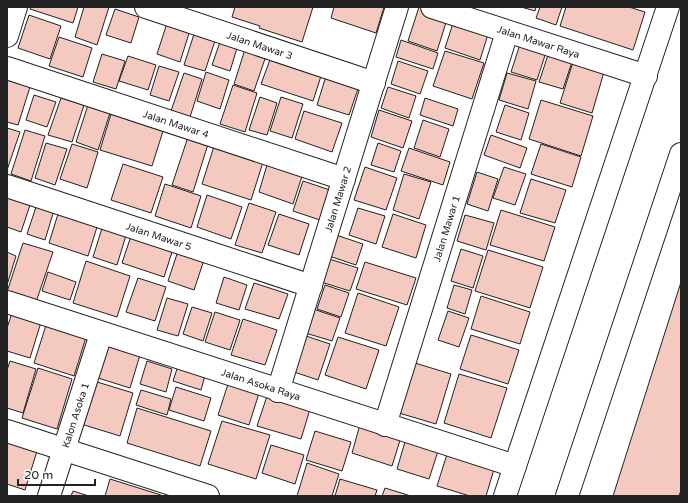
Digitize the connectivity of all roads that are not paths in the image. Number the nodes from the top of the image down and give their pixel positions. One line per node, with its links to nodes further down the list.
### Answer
1 (16, 7): 7 (street)
2 (146, 7): 10 (street, Jalan Mawar 3)
3 (397, 7): 10 (street, Jalan Mawar 2)
4 (432, 7): 6 (street, Jalan Mawar Raya)
5 (668, 7): 9 (street)
6 (507, 32): 9 (street, Jalan Mawar Raya); 18 (street, Jalan Mawar 1)
7 (7, 36)
8 (7, 68): 12 (street, Jalan Mawar 4)
9 (646, 76): 21 (street)
10 (374, 83): 12 (street, Jalan Mawar 2)
11 (681, 154): 25 (street)
12 (344, 178): 14 (street, Jalan Mawar 2)
13 (7, 186): 14 (street, Jalan Mawar 5)
14 (311, 286): 17 (street, Jalan Mawar 2)
15 (7, 302): 16 (street, Jalan Asoka Raya)
16 (100, 334): 17 (street, Jalan Asoka Raya); 20 (street, Kalon Asoka 1)
17 (278, 391): 18 (street, Jalan Asoka Raya)
18 (385, 425): 21 (street, Jalan Asoka Raya)
19 (7, 431): 20 (street)
20 (64, 449): 22 (street, Kalon Asoka 1); 23 (street)
21 (515, 466): 24 (street)
22 (49, 496)
23 (208, 496)
24 (505, 496)
25 (567, 496)

